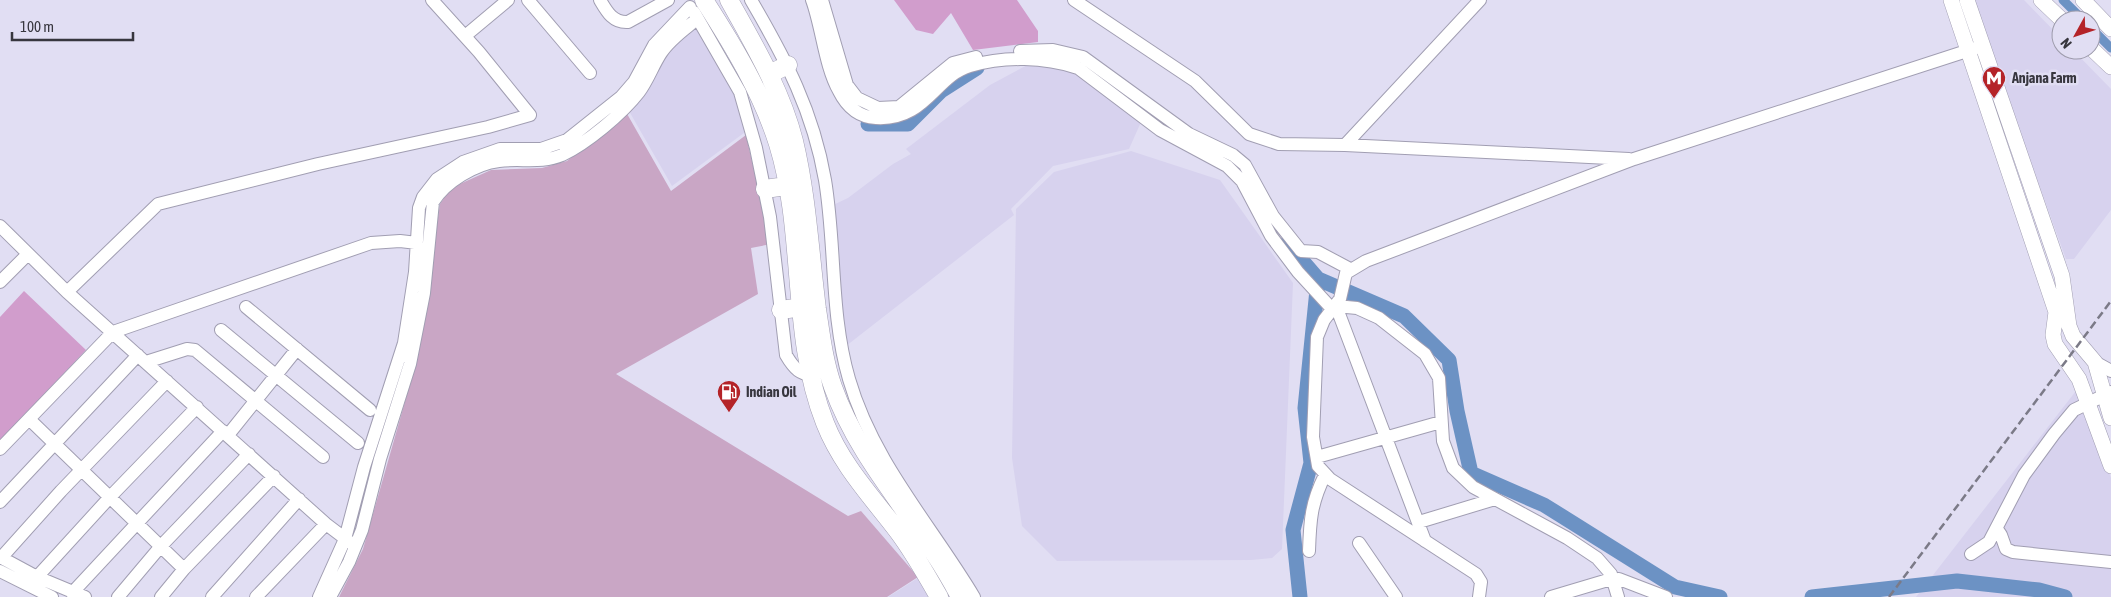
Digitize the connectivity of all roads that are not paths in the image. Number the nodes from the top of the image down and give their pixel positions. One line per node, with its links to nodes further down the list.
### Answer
1 (432, 0): 20 (street)
2 (508, 0): 20 (street)
3 (528, 0): 25 (street)
4 (600, 0): 5 (street)
5 (668, 0)
6 (729, 0): 26 (highway)
7 (812, 0): 38 (street)
8 (822, 0): 35 (street)
9 (1074, 0): 28 (street)
10 (1480, 0): 28 (street)
11 (1951, 0): 21 (main road)
12 (1967, 0): 21 (main road)
13 (2041, 0): 17 (main road)
14 (2082, 0): 19 (main road)
15 (691, 2): 18 (street); 27 (highway); 33 (street)
16 (756, 2): 23 (street)
17 (2052, 10)
18 (697, 19): 27 (street); 85 (street)
19 (2111, 28)
20 (465, 36): 37 (street)
21 (1976, 48): 29 (street); 47 (main road); 55 (main road)
22 (2101, 58): 24 (main road)
23 (788, 65): 26 (highway); 46 (street)
24 (2111, 67)
25 (590, 73)
26 (769, 74): 48 (highway)
27 (742, 79): 30 (highway); 31 (street)
28 (1345, 144): 29 (street)
29 (1634, 160): 35 (street)
30 (786, 186): 31 (highway); 40 (highway)
31 (765, 189): 41 (street)
32 (1, 231): 34 (street)
33 (417, 243): 43 (street); 81 (street)
34 (28, 254): 36 (street); 37 (street)
35 (1348, 271): 38 (street)
36 (0, 282)
37 (68, 292): 43 (street)
38 (1335, 306): 60 (street); 62 (street); 68 (street)
39 (246, 307): 44 (street)
40 (802, 307): 41 (highway); 51 (highway)
41 (781, 310): 51 (street)
42 (221, 330): 50 (street)
43 (113, 332): 45 (street); 59 (street)
44 (297, 349): 50 (street); 57 (street)
45 (142, 358): 52 (street); 54 (street); 64 (street)
46 (844, 358): 48 (street); 104 (street)
47 (2095, 362): 49 (street); 53 (main road)
48 (828, 369): 51 (street); 103 (highway)
49 (2111, 371)
50 (276, 375): 54 (street); 63 (street)
51 (810, 375): 102 (highway)
52 (167, 381): 56 (street); 70 (street)
53 (2107, 394): 55 (street); 58 (main road)
54 (256, 401): 61 (street); 67 (street)
55 (2088, 403): 69 (main road); 80 (street)
56 (197, 407): 61 (street); 73 (street)
57 (370, 410)
58 (2111, 418)
59 (29, 419): 64 (street); 65 (street)
60 (1441, 422): 62 (street); 75 (street)
61 (226, 433): 66 (street); 77 (street)
62 (1386, 436): 68 (street); 78 (street)
63 (358, 443)
64 (55, 444): 70 (street); 76 (street)
65 (0, 449)
66 (248, 454): 72 (street); 84 (street)
67 (323, 457)
68 (1317, 457): 71 (street)
69 (2111, 466)
70 (81, 469): 73 (street); 88 (street)
71 (1325, 475): 82 (street); 86 (street)
72 (274, 476): 74 (street); 90 (street)
73 (110, 497): 77 (street); 91 (street)
74 (299, 499): 79 (street); 98 (street)
75 (1495, 499): 78 (street); 92 (street)
76 (0, 502)
77 (136, 522): 84 (street); 93 (street)
78 (1419, 522): 82 (street)
79 (326, 524): 81 (street); 99 (street)
80 (1996, 529): 87 (street); 89 (street)
81 (345, 539): 85 (street); 100 (street)
82 (1426, 541): 106 (street)
83 (1359, 543): 105 (street)
84 (161, 546): 90 (street); 96 (street)
85 (357, 546): 101 (street)
86 (1309, 551)
87 (1971, 554)
88 (0, 562): 91 (street); 94 (street)
89 (2111, 562)
90 (184, 570): 97 (street)
91 (37, 577): 93 (street)
92 (1614, 580): 107 (street); 108 (street); 109 (street)
93 (72, 593): 95 (street)
94 (52, 597)
95 (85, 597)
96 (118, 597)
97 (161, 597)
98 (212, 597)
99 (256, 597)
100 (319, 597)
101 (330, 597)
102 (939, 597)
103 (960, 597)
104 (974, 597)
105 (1396, 597)
106 (1479, 597)
107 (1551, 597)
108 (1618, 597)
109 (1666, 597)

